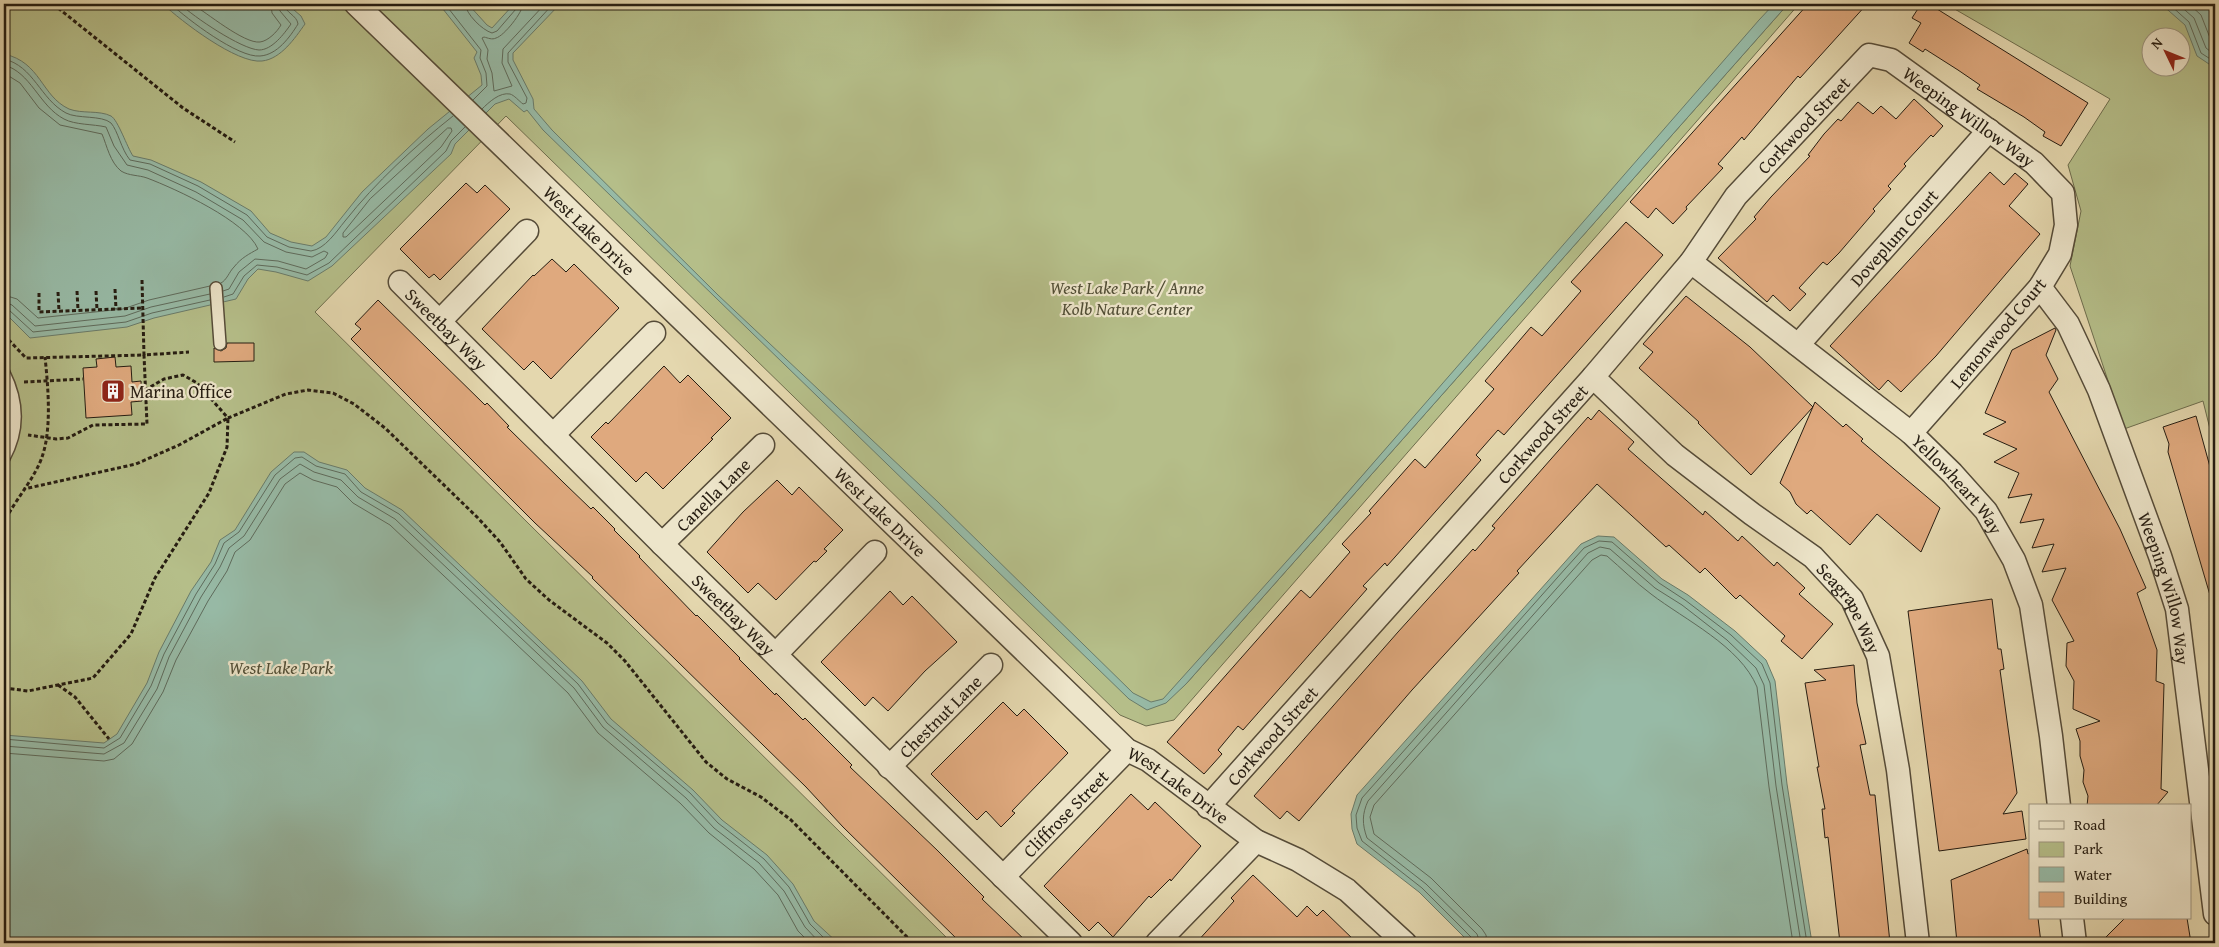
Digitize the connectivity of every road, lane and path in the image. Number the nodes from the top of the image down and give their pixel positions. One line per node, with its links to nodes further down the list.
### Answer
1 (53, 4): 7 (path)
2 (356, 4): 4 (street, West Lake Drive)
3 (366, 4): 4 (street, West Lake Drive)
4 (390, 34): 54 (street, West Lake Drive)
5 (1869, 55): 6 (street, Weeping Willow Way); 10 (street, Corkwood Street)
6 (1989, 130): 8 (street, Weeping Willow Way); 29 (street, Doveplum Court)
7 (235, 142)
8 (2062, 193): 13 (street, Lemonwood Court)
9 (527, 231): 25 (street)
10 (1691, 262): 29 (street, Yellowheart Way); 34 (street, Corkwood Street)
11 (142, 280): 20 (path)
12 (400, 282): 25 (street, Sweetbay Way)
13 (2040, 287): 40 (street, Lemonwood Court); 60 (street, Weeping Willow Way)
14 (216, 288): 28 (lane)
15 (115, 290): 21 (path)
16 (77, 291): 22 (path)
17 (96, 291): 23 (path)
18 (58, 292): 24 (path)
19 (39, 293): 24 (path)
20 (143, 308): 21 (path); 31 (path)
21 (116, 309): 23 (path)
22 (78, 310): 23 (path); 24 (path)
23 (97, 310)
24 (58, 311)
25 (440, 321): 41 (street, Sweetbay Way)
26 (654, 332): 41 (street)
27 (4, 335): 32 (path)
28 (220, 344)
29 (1798, 344): 40 (street, Yellowheart Way)
30 (189, 352): 31 (path)
31 (144, 355): 32 (path); 37 (path)
32 (45, 357): 36 (path)
33 (6, 377): 36 (path); 39 (lane)
34 (1593, 377): 57 (street, Corkwood Street); 66 (street, Seagrape Way)
35 (83, 379): 36 (path)
36 (47, 381): 42 (path)
37 (145, 390): 38 (path); 42 (path)
38 (228, 418): 45 (path); 51 (path); 63 (path)
39 (15, 432): 42 (path); 44 (lane)
40 (1911, 433): 56 (street, Yellowheart Way)
41 (553, 435): 47 (street, Sweetbay Way)
42 (46, 438): 45 (path)
43 (763, 445): 47 (street, Canella Lane)
44 (4, 458)
45 (24, 489): 46 (path)
46 (4, 517)
47 (662, 544): 49 (street, Sweetbay Way)
48 (876, 552): 49 (street)
49 (776, 654): 55 (street, Sweetbay Way)
50 (992, 665): 55 (street, Chestnut Lane)
51 (57, 685): 52 (path); 53 (path)
52 (4, 688)
53 (110, 739)
54 (1127, 750): 57 (street, West Lake Drive); 59 (street, Cliffrose Street)
55 (889, 766): 59 (street, Sweetbay Way)
56 (2059, 804)
57 (1208, 806): 58 (street, West Lake Drive)
58 (1256, 841): 62 (street, West Lake Drive); 65 (street)
59 (1002, 877): 64 (street, Sweetbay Way)
60 (2215, 914)
61 (2072, 920): 67 (street)
62 (1395, 940)
63 (913, 943)
64 (1071, 943)
65 (1157, 943)
66 (1918, 943)
67 (2074, 943)

